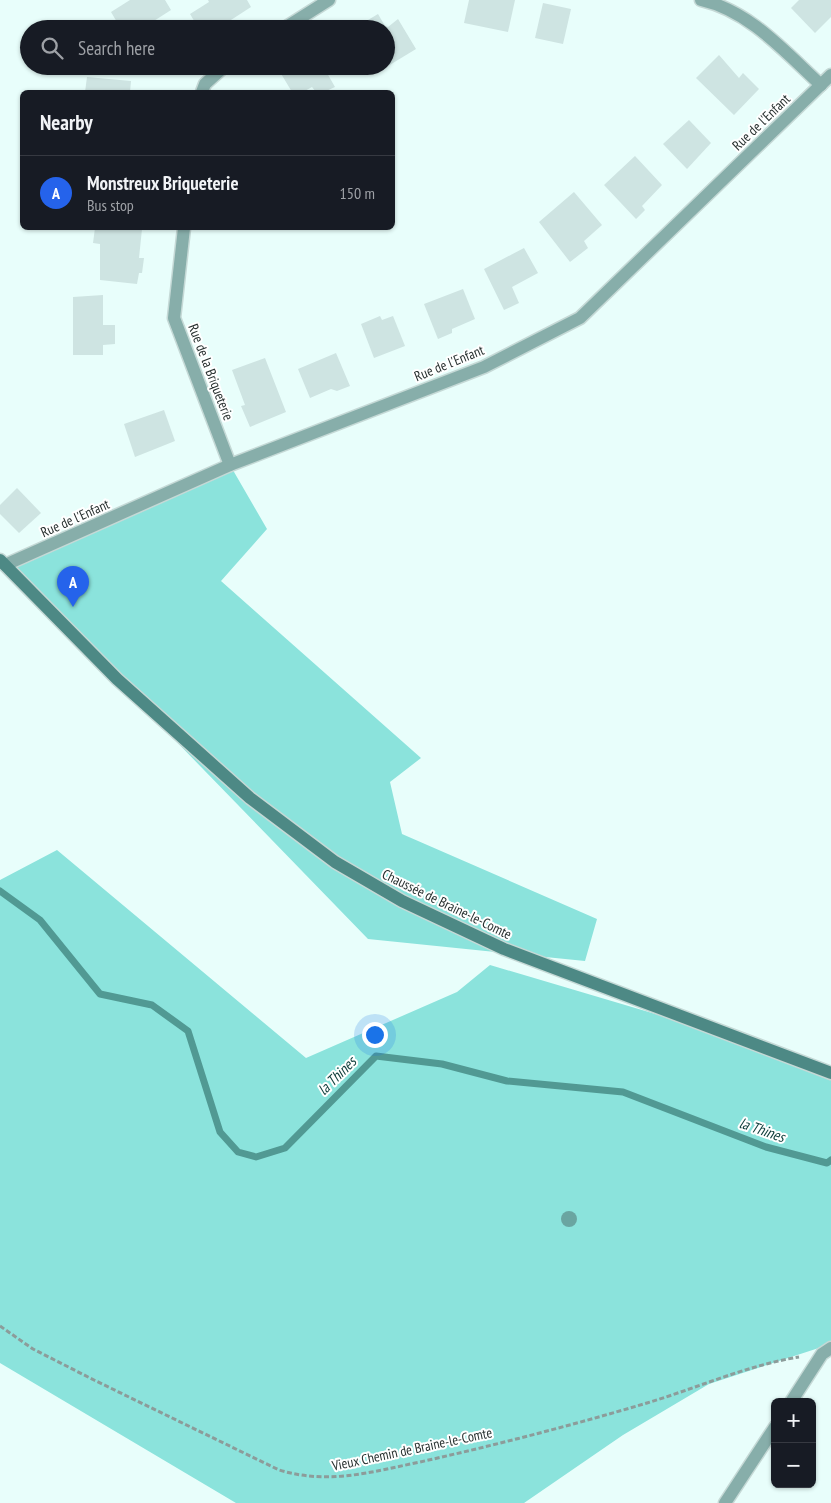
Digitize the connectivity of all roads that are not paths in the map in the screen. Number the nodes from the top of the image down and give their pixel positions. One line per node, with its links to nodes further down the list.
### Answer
1 (329, 0): 3 (street)
2 (701, 0): 6 (street)
3 (297, 20)
4 (215, 75): 7 (street)
5 (831, 75): 6 (street, Rue de l'Enfant)
6 (821, 84): 9 (street, Rue de l'Enfant)
7 (203, 90)
8 (184, 230): 9 (street, Rue de la Briqueterie)
9 (230, 465): 10 (street, Rue de l'Enfant)
10 (2, 562): 11 (main road, Chaussée de Braine-le-Comte)
11 (831, 1073)
12 (826, 1351): 13 (street)
13 (794, 1398)
14 (771, 1433): 15 (street)
15 (725, 1503)

